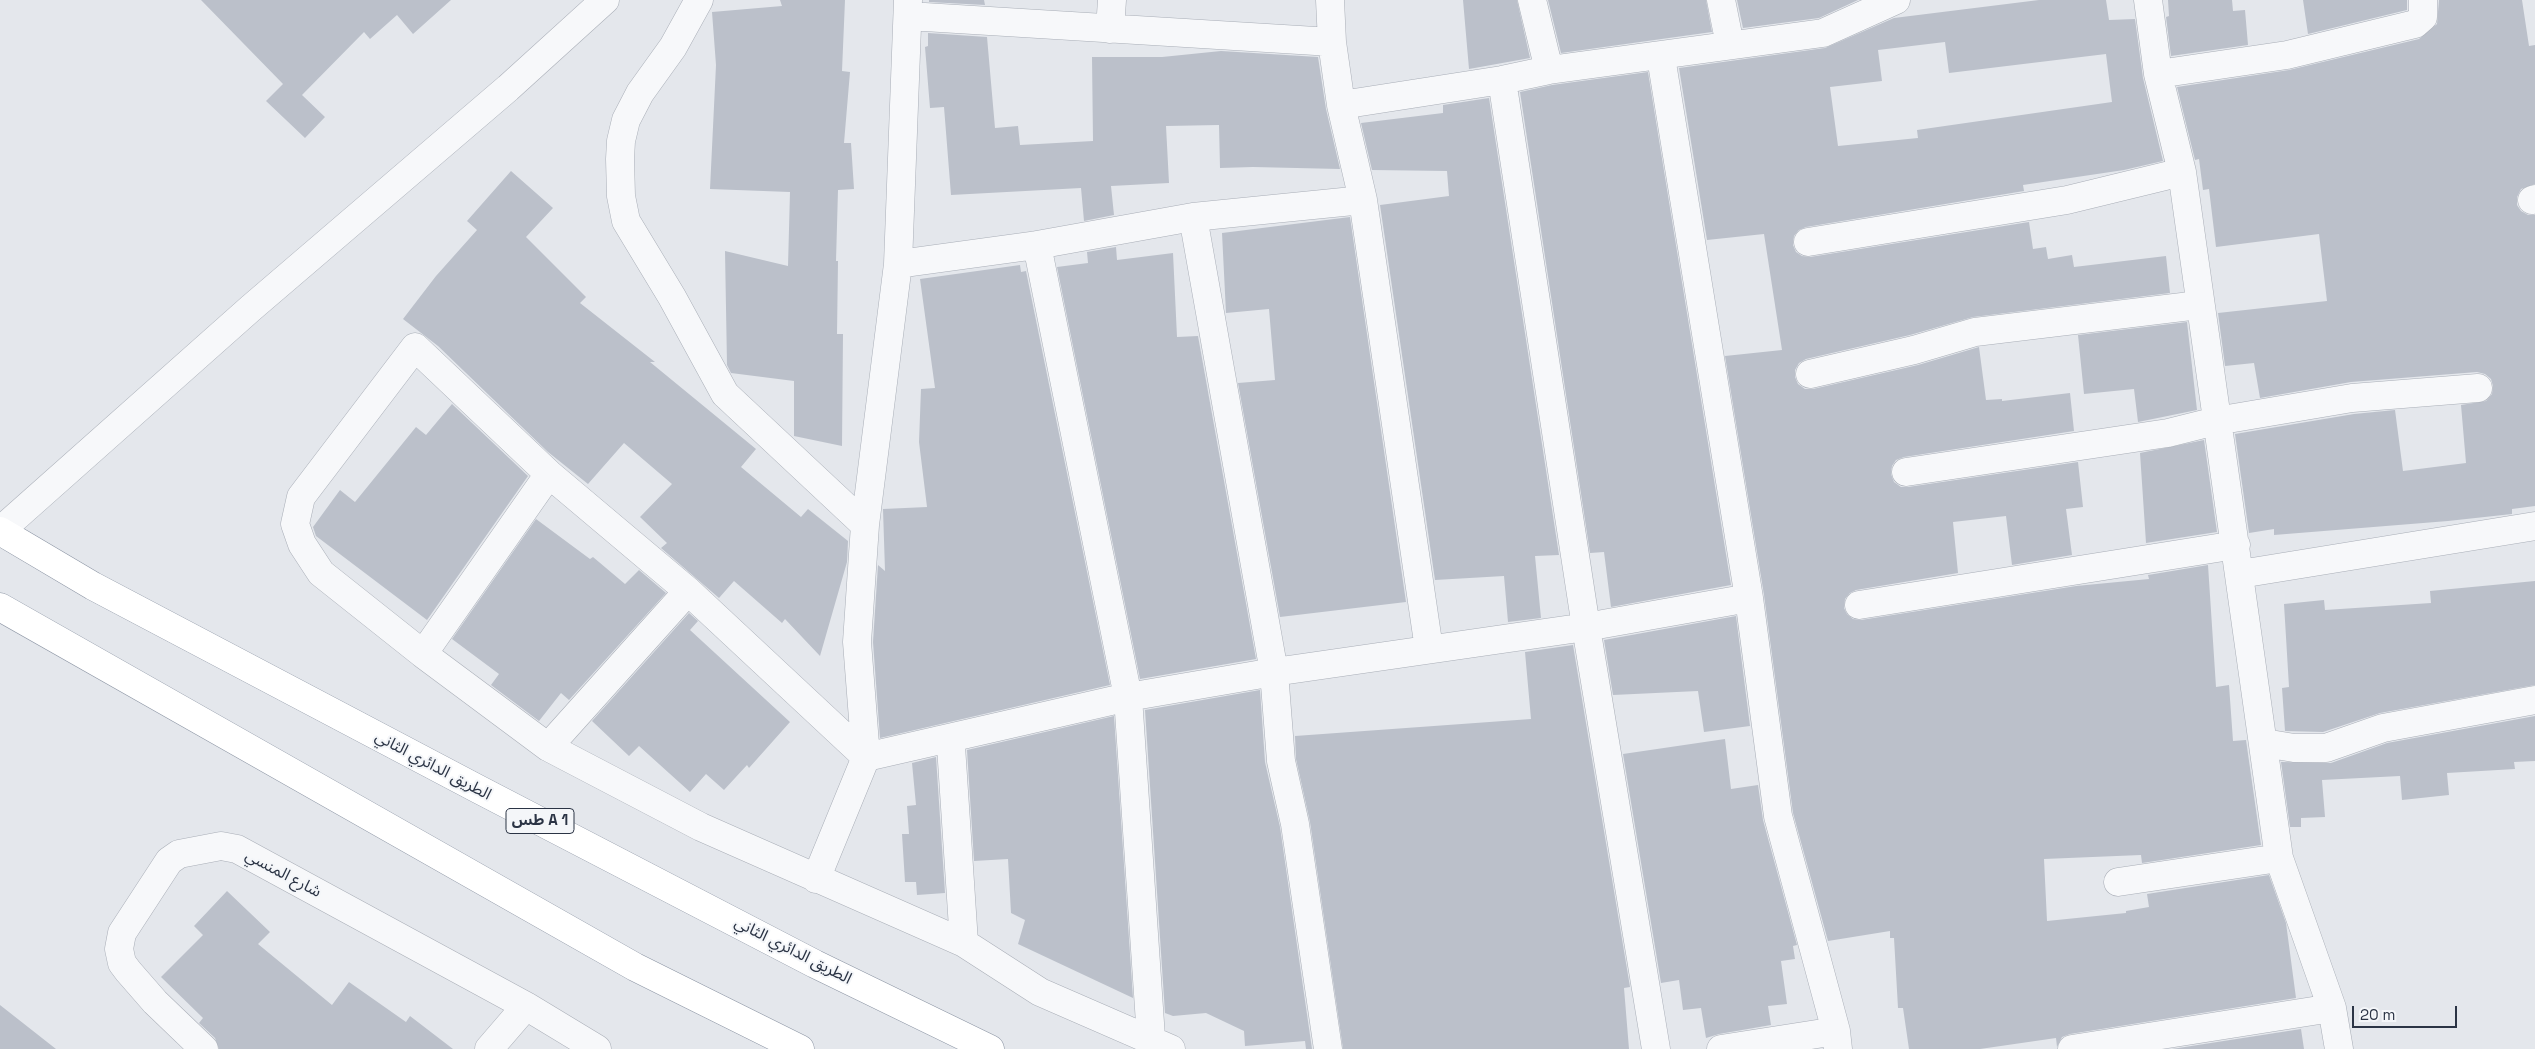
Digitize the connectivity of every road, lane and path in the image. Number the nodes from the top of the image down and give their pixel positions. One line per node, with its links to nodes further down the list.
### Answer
1 (605, 0): 33 (street)
2 (699, 0): 31 (street)
3 (1112, 0): 11 (street)
4 (1330, 0): 12 (street)
5 (1532, 0): 15 (street)
6 (1721, 0): 13 (street)
7 (1896, 0): 13 (street)
8 (2148, 0): 16 (street)
9 (2423, 0): 16 (street)
10 (908, 8): 11 (street); 24 (street)
11 (1110, 29): 12 (street)
12 (1332, 42): 18 (street)
13 (1730, 45): 14 (street)
14 (1661, 56): 15 (street); 37 (street)
15 (1549, 70): 17 (street)
16 (2158, 74): 19 (street)
17 (1502, 80): 18 (street); 40 (street)
18 (1341, 106): 20 (street)
19 (2182, 172): 22 (street); 25 (street)
20 (1363, 200): 21 (street); 41 (street)
21 (1193, 217): 23 (street); 43 (street)
22 (1808, 242)
23 (1038, 245): 24 (street); 44 (street)
24 (898, 264): 31 (street)
25 (2199, 305): 26 (street); 28 (street)
26 (1810, 374)
27 (2478, 388): 28 (street)
28 (2216, 421): 29 (street); 34 (street)
29 (1906, 472)
30 (549, 474): 36 (street); 42 (street); 42 (street)
31 (865, 526): 49 (street)
32 (2535, 526): 35 (street)
33 (0, 531): 62 (highway, الطريق الدائري الثاني / طس A 1)
34 (2236, 545): 35 (street); 38 (street)
35 (2240, 574): 47 (street)
36 (688, 592): 48 (street); 49 (street)
37 (1749, 598): 40 (street); 56 (street)
38 (1859, 606)
39 (0, 608): 61 (highway)
40 (1586, 627): 41 (street); 64 (street)
41 (1429, 649): 43 (street)
42 (423, 654): 48 (street)
43 (1274, 672): 44 (street); 63 (street)
44 (1128, 697): 46 (street); 57 (street)
45 (2535, 700): 47 (street)
46 (939, 740): 49 (street); 53 (street)
47 (2264, 743): 50 (street)
48 (548, 747): 51 (street)
49 (866, 757): 51 (street)
50 (2279, 858): 52 (street); 55 (street)
51 (816, 879): 53 (street)
52 (2118, 882)
53 (964, 943): 57 (street)
54 (526, 1006): 58 (street, شارع المنسي); 59 (street); 60 (street, شارع المنسي)
55 (2332, 1008): 66 (street); 67 (street)
56 (1837, 1040): 65 (street)
57 (1161, 1044)
58 (204, 1049)
59 (489, 1049)
60 (597, 1049)
61 (800, 1049)
62 (990, 1049)
63 (1328, 1049)
64 (1656, 1049)
65 (1721, 1049)
66 (2072, 1049)
67 (2340, 1049)

